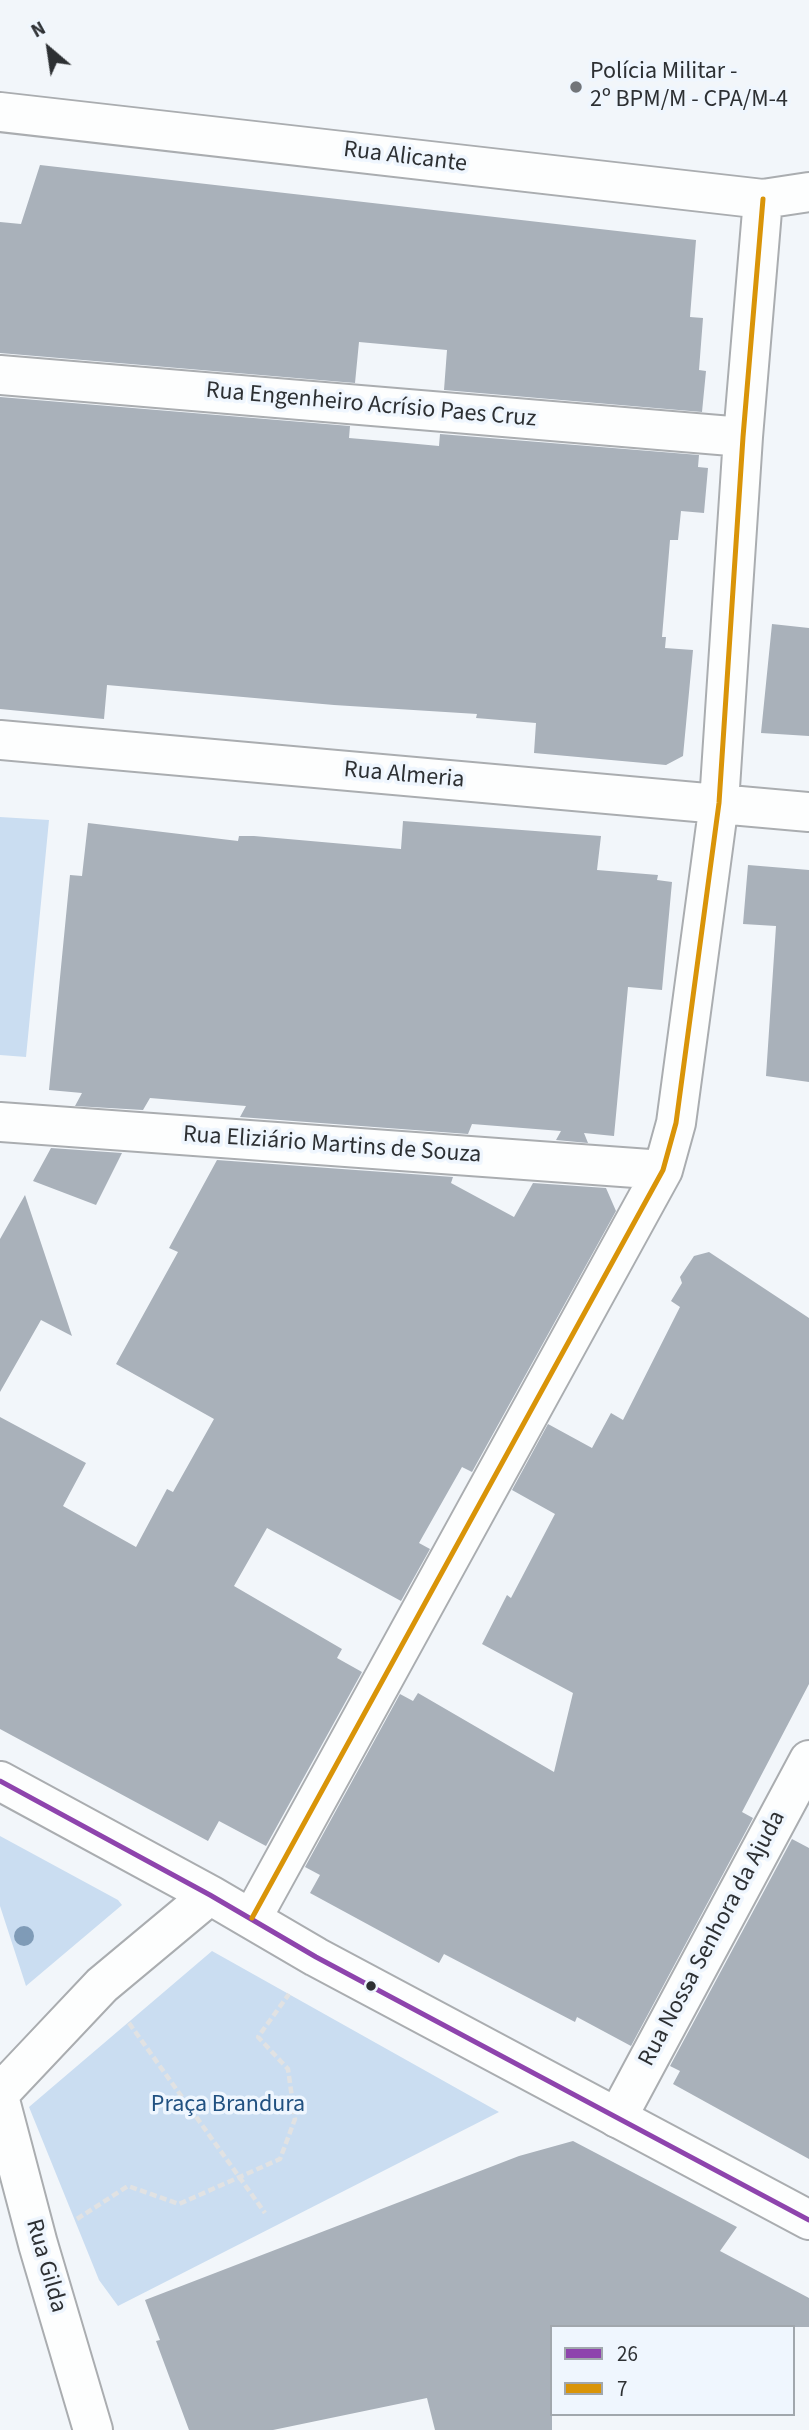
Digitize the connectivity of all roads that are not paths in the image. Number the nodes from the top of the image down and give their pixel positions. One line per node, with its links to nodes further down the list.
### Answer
1 (0, 112): 3 (street, Rua Alicante)
2 (809, 192): 3 (street, Rua Alicante)
3 (763, 199): 5 (street)
4 (0, 375): 5 (street, Rua Engenheiro Acrísio Paes Cruz)
5 (743, 437): 7 (street)
6 (0, 740): 7 (street, Rua Almeria)
7 (719, 803): 8 (street, Rua Almeria); 10 (street)
8 (809, 811)
9 (0, 1122): 10 (street, Rua Eliziário Martins de Souza)
10 (663, 1170): 14 (street)
11 (809, 1760): 17 (street, Rua Nossa Senhora da Ajuda)
12 (0, 1782): 13 (street)
13 (210, 1895): 14 (street); 15 (street)
14 (252, 1918): 17 (street)
15 (0, 2093)
16 (0, 2100): 19 (street, Rua Gilda)
17 (617, 2118): 18 (street)
18 (809, 2220)
19 (93, 2430)

